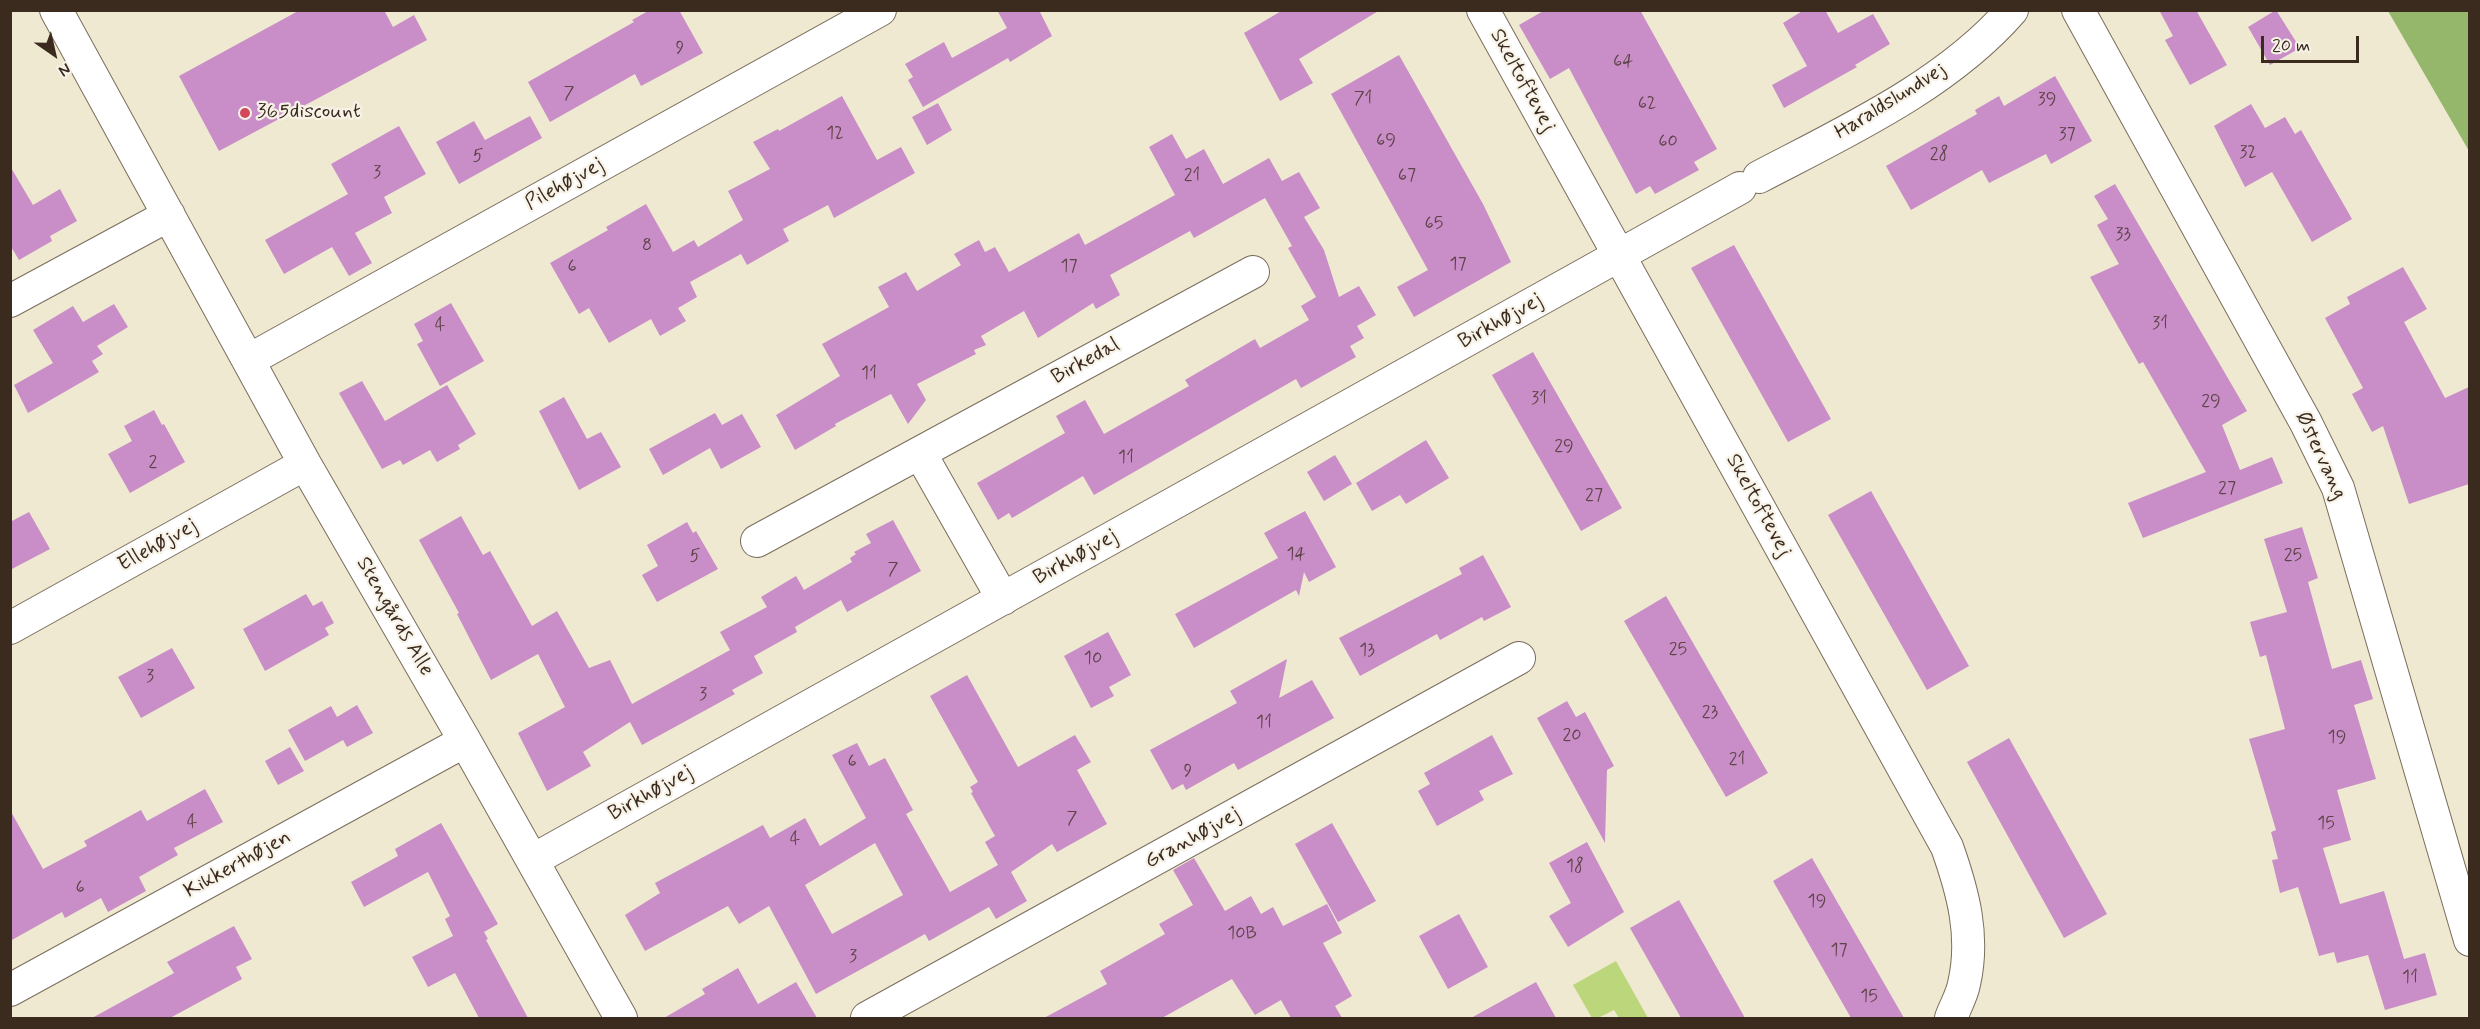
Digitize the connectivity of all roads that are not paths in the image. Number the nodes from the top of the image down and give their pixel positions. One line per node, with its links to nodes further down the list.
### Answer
1 (56, 10): 6 (street, Stengårds Alle)
2 (880, 10): 10 (street, Pilehøjvej)
3 (1483, 10): 7 (street, Skeltoftevej)
4 (2012, 10): 7 (street, Haraldslundvej)
5 (2078, 10): 19 (street, Østervang)
6 (169, 215): 9 (street); 10 (street, Stengårds Alle)
7 (1620, 256): 14 (street, Birkhøjvej); 23 (street, Skeltoftevej)
8 (1253, 272): 11 (street, Birkedal)
9 (10, 301)
10 (249, 360): 12 (street, Stengårds Alle)
11 (920, 453): 13 (street, Birkedal); 14 (street)
12 (305, 464): 15 (street, Ellehøjvej); 17 (street, Stengårds Alle)
13 (757, 541)
14 (1002, 599): 18 (street, Birkhøjvej)
15 (10, 628)
16 (1519, 658): 22 (street, Granhøjvej)
17 (465, 741): 18 (street, Stengårds Alle); 20 (street, Kikkerthøjen)
18 (533, 860): 21 (street, Stengårds Alle)
19 (2469, 940)
20 (10, 990)
21 (621, 1018)
22 (867, 1018)
23 (1951, 1018)

